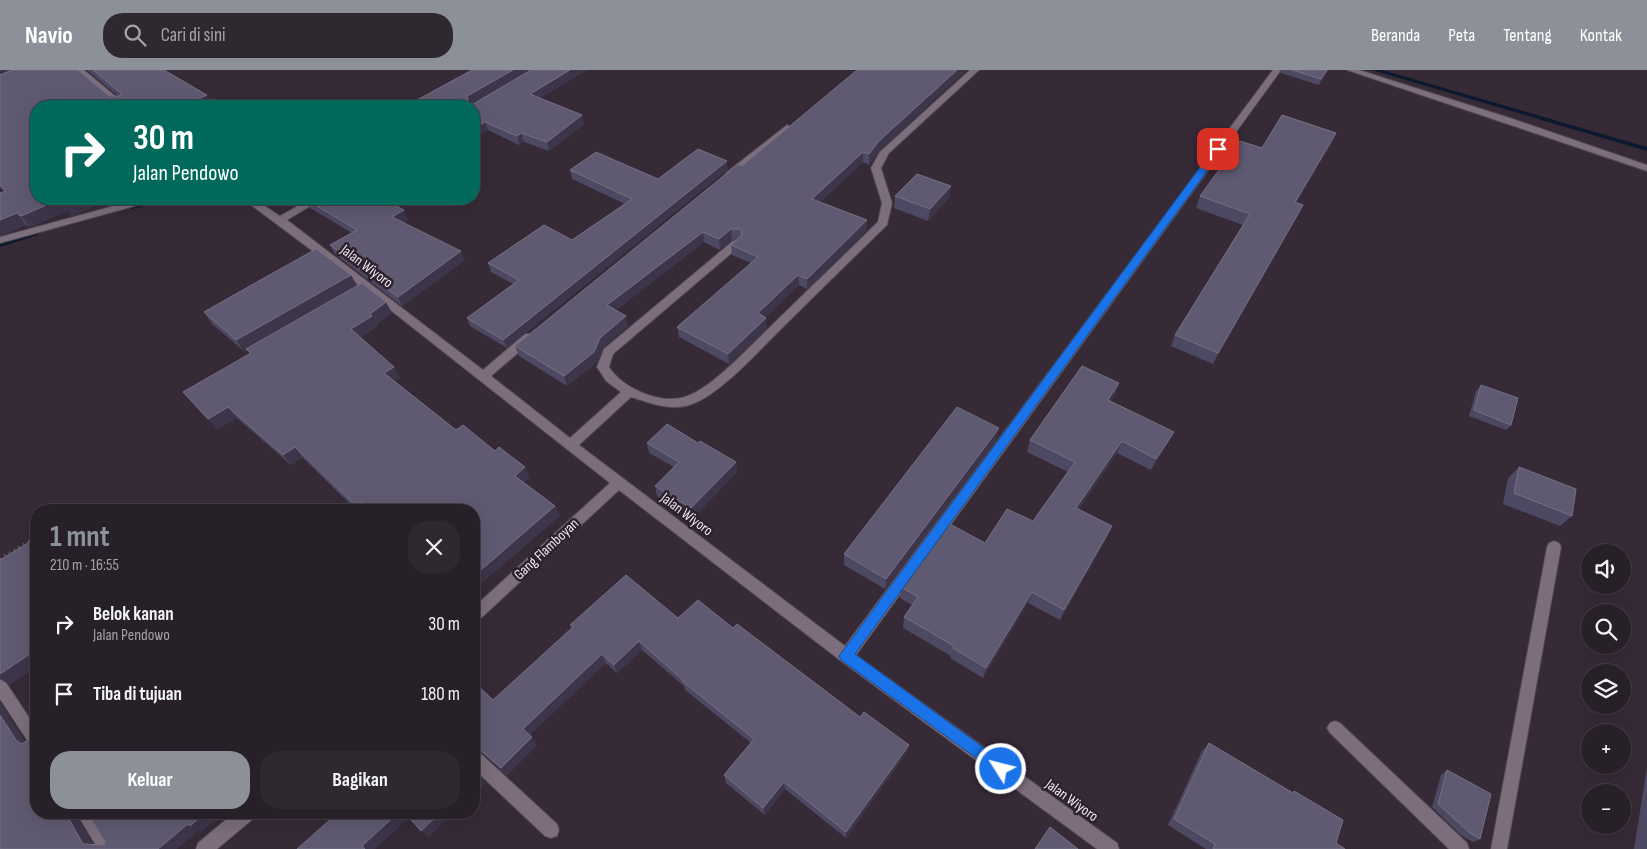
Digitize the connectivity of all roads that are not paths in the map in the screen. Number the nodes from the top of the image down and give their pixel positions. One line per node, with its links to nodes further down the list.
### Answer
1 (79, 70): 5 (street)
2 (975, 70): 17 (street)
3 (1277, 70): 22 (street)
4 (1351, 70): 7 (street)
5 (116, 100)
6 (798, 120): 8 (street)
7 (1647, 168)
8 (722, 181)
9 (125, 205): 13 (street)
10 (257, 205): 12 (street, Jalan Wiyoro)
11 (307, 205): 12 (street)
12 (280, 220): 16 (street, Jalan Wiyoro)
13 (0, 240)
14 (737, 243): 17 (street)
15 (538, 330): 16 (street)
16 (484, 377): 18 (street, Jalan Wiyoro)
17 (629, 392): 18 (street)
18 (571, 445): 19 (street, Jalan Wiyoro)
19 (618, 483): 21 (street, Gang Flamboyan); 22 (street, Jalan Wiyoro)
20 (1554, 547): 34 (street)
21 (480, 610)
22 (846, 656): 32 (street, Jalan Wiyoro)
23 (0, 686): 25 (street)
24 (1335, 728): 33 (street)
25 (30, 732)
26 (480, 765): 29 (street)
27 (89, 819): 30 (street)
28 (240, 819): 31 (street)
29 (550, 830)
30 (108, 849)
31 (204, 849)
32 (1110, 849)
33 (1462, 849)
34 (1499, 849)

